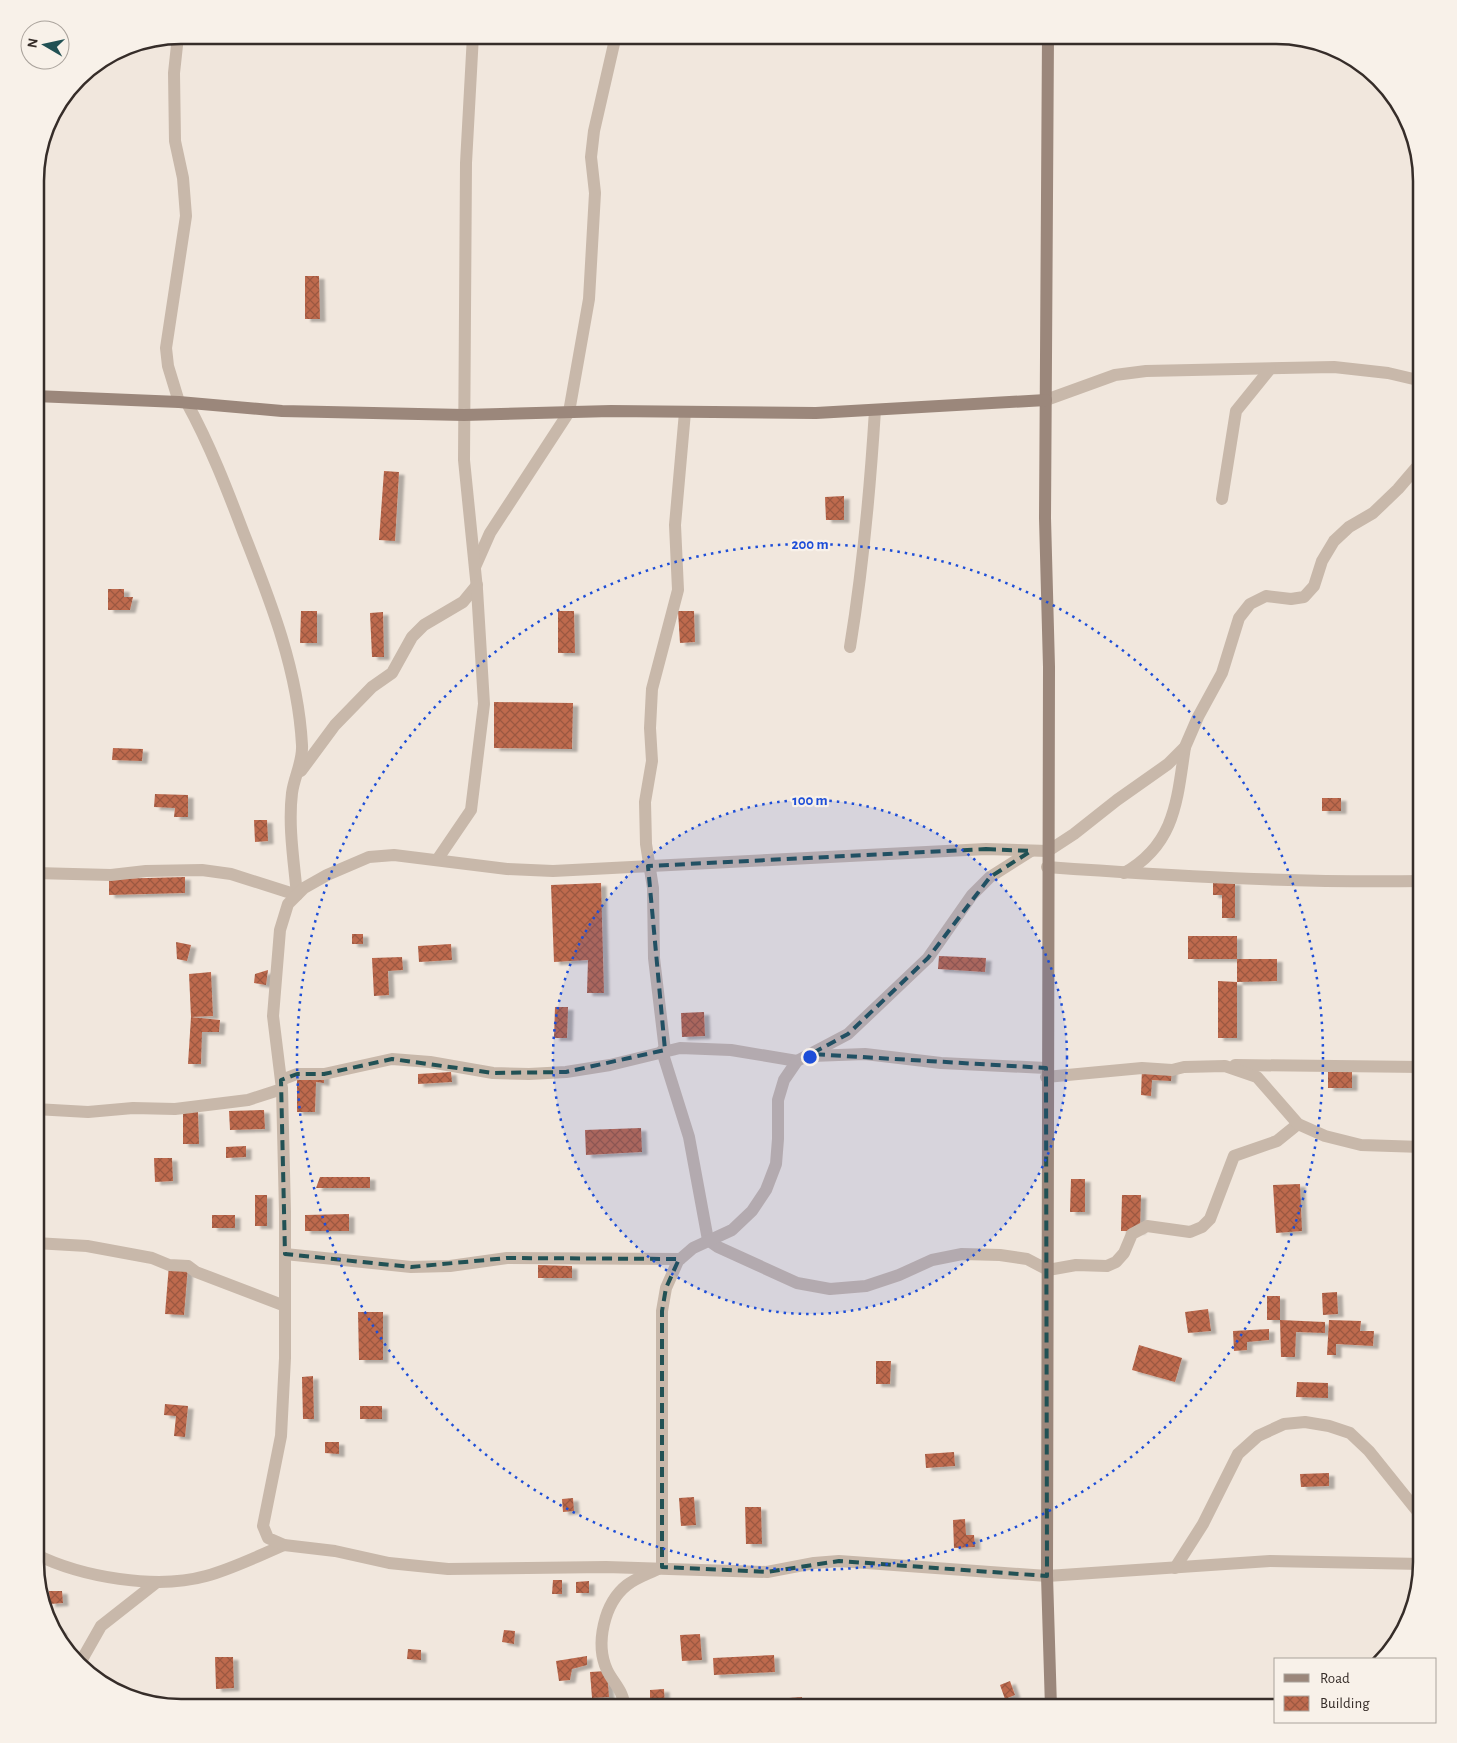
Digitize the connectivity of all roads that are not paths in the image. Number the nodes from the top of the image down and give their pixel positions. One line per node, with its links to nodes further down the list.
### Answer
1 (177, 44): 9 (street)
2 (473, 44): 13 (street)
3 (614, 44): 11 (street)
4 (1048, 44): 8 (street)
5 (1270, 369): 6 (street); 8 (street); 15 (street)
6 (1413, 377)
7 (44, 396): 9 (street)
8 (1046, 400): 10 (street); 22 (street)
9 (183, 402): 13 (street); 20 (street)
10 (875, 410): 12 (street); 18 (street)
11 (569, 412): 12 (street); 13 (street); 16 (street)
12 (685, 412): 24 (street)
13 (464, 415): 16 (street)
14 (1413, 472): 19 (street)
15 (1222, 499)
16 (474, 570): 17 (street)
17 (477, 585): 20 (street); 23 (street)
18 (850, 647)
19 (1185, 747): 22 (street); 27 (street)
20 (295, 779): 29 (street)
21 (1031, 851): 22 (street); 24 (street); 31 (street)
22 (1048, 851): 25 (street)
23 (437, 860): 24 (street); 29 (street)
24 (648, 866): 30 (street)
25 (1047, 868): 27 (street); 34 (street)
26 (44, 873): 29 (street)
27 (1124, 873): 28 (street)
28 (1413, 880)
29 (297, 895): 35 (street)
30 (664, 1051): 31 (street); 35 (street); 39 (street)
31 (801, 1059): 34 (street); 39 (street)
32 (1225, 1066): 33 (street); 34 (street); 37 (street)
33 (1413, 1067)
34 (1046, 1073): 43 (street)
35 (281, 1084): 36 (street); 41 (street)
36 (44, 1110)
37 (1298, 1124): 38 (street); 43 (street)
38 (1413, 1146)
39 (708, 1240): 42 (street); 43 (street)
40 (44, 1244): 44 (street)
41 (285, 1254): 42 (street); 44 (street)
42 (680, 1259): 49 (street)
43 (1048, 1270): 51 (street)
44 (284, 1306): 46 (street)
45 (1413, 1506): 50 (street)
46 (284, 1545): 49 (street); 52 (street)
47 (44, 1558): 52 (street)
48 (1413, 1564): 50 (street)
49 (662, 1567): 51 (street); 54 (street)
50 (1175, 1568): 51 (street)
51 (1047, 1576): 55 (street)
52 (157, 1582): 53 (street)
53 (83, 1658)
54 (622, 1699)
55 (1051, 1699)

